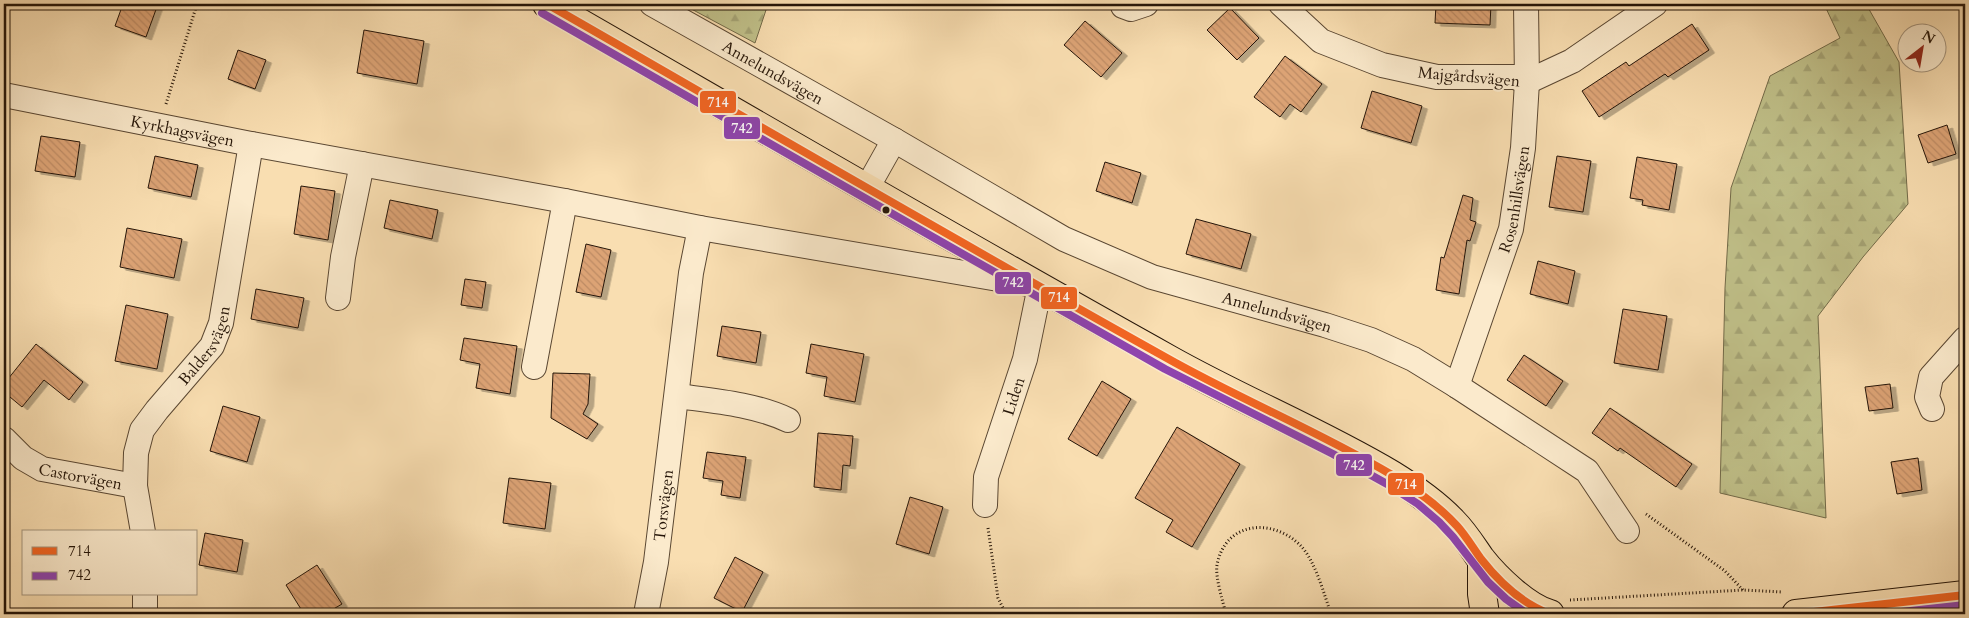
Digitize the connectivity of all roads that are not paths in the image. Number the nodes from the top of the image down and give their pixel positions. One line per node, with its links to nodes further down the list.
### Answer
1 (547, 4): 11 (main road)
2 (652, 4): 8 (street, Annelundsvägen)
3 (1282, 4): 6 (street, Majgårdsvägen)
4 (1526, 4): 6 (street, Rosenhillsvägen)
5 (1655, 4): 6 (street, Majgårdsvägen)
6 (1527, 82): 18 (street, Rosenhillsvägen)
7 (4, 95): 9 (street, Kyrkhagsvägen)
8 (894, 140): 11 (street); 18 (street, Annelundsvägen)
9 (252, 144): 10 (street, Kyrkhagsvägen); 23 (street, Baldersvägen)
10 (362, 164): 12 (street, Kyrkhagsvägen); 15 (street)
11 (867, 188): 14 (main road)
12 (564, 201): 13 (street, Kyrkhagsvägen); 17 (street)
13 (700, 228): 14 (street, Kyrkhagsvägen); 19 (street, Torsvägen)
14 (1040, 286): 24 (street, Liden); 27 (main road)
15 (338, 298)
16 (1965, 339): 20 (street)
17 (534, 367)
18 (1457, 386): 26 (street, Annelundsvägen)
19 (678, 396): 21 (street); 34 (street, Torsvägen)
20 (1932, 409)
21 (788, 420)
22 (4, 440): 23 (street, Castorvägen)
23 (135, 486): 25 (street, Baldersvägen)
24 (985, 505)
25 (143, 530)
26 (1627, 531)
27 (1482, 560): 31 (main road); 32 (main road)
28 (1965, 595): 30 (main road)
29 (145, 596): 33 (street)
30 (1794, 604)
31 (1558, 607)
32 (1484, 612)
33 (145, 614)
34 (646, 614)

